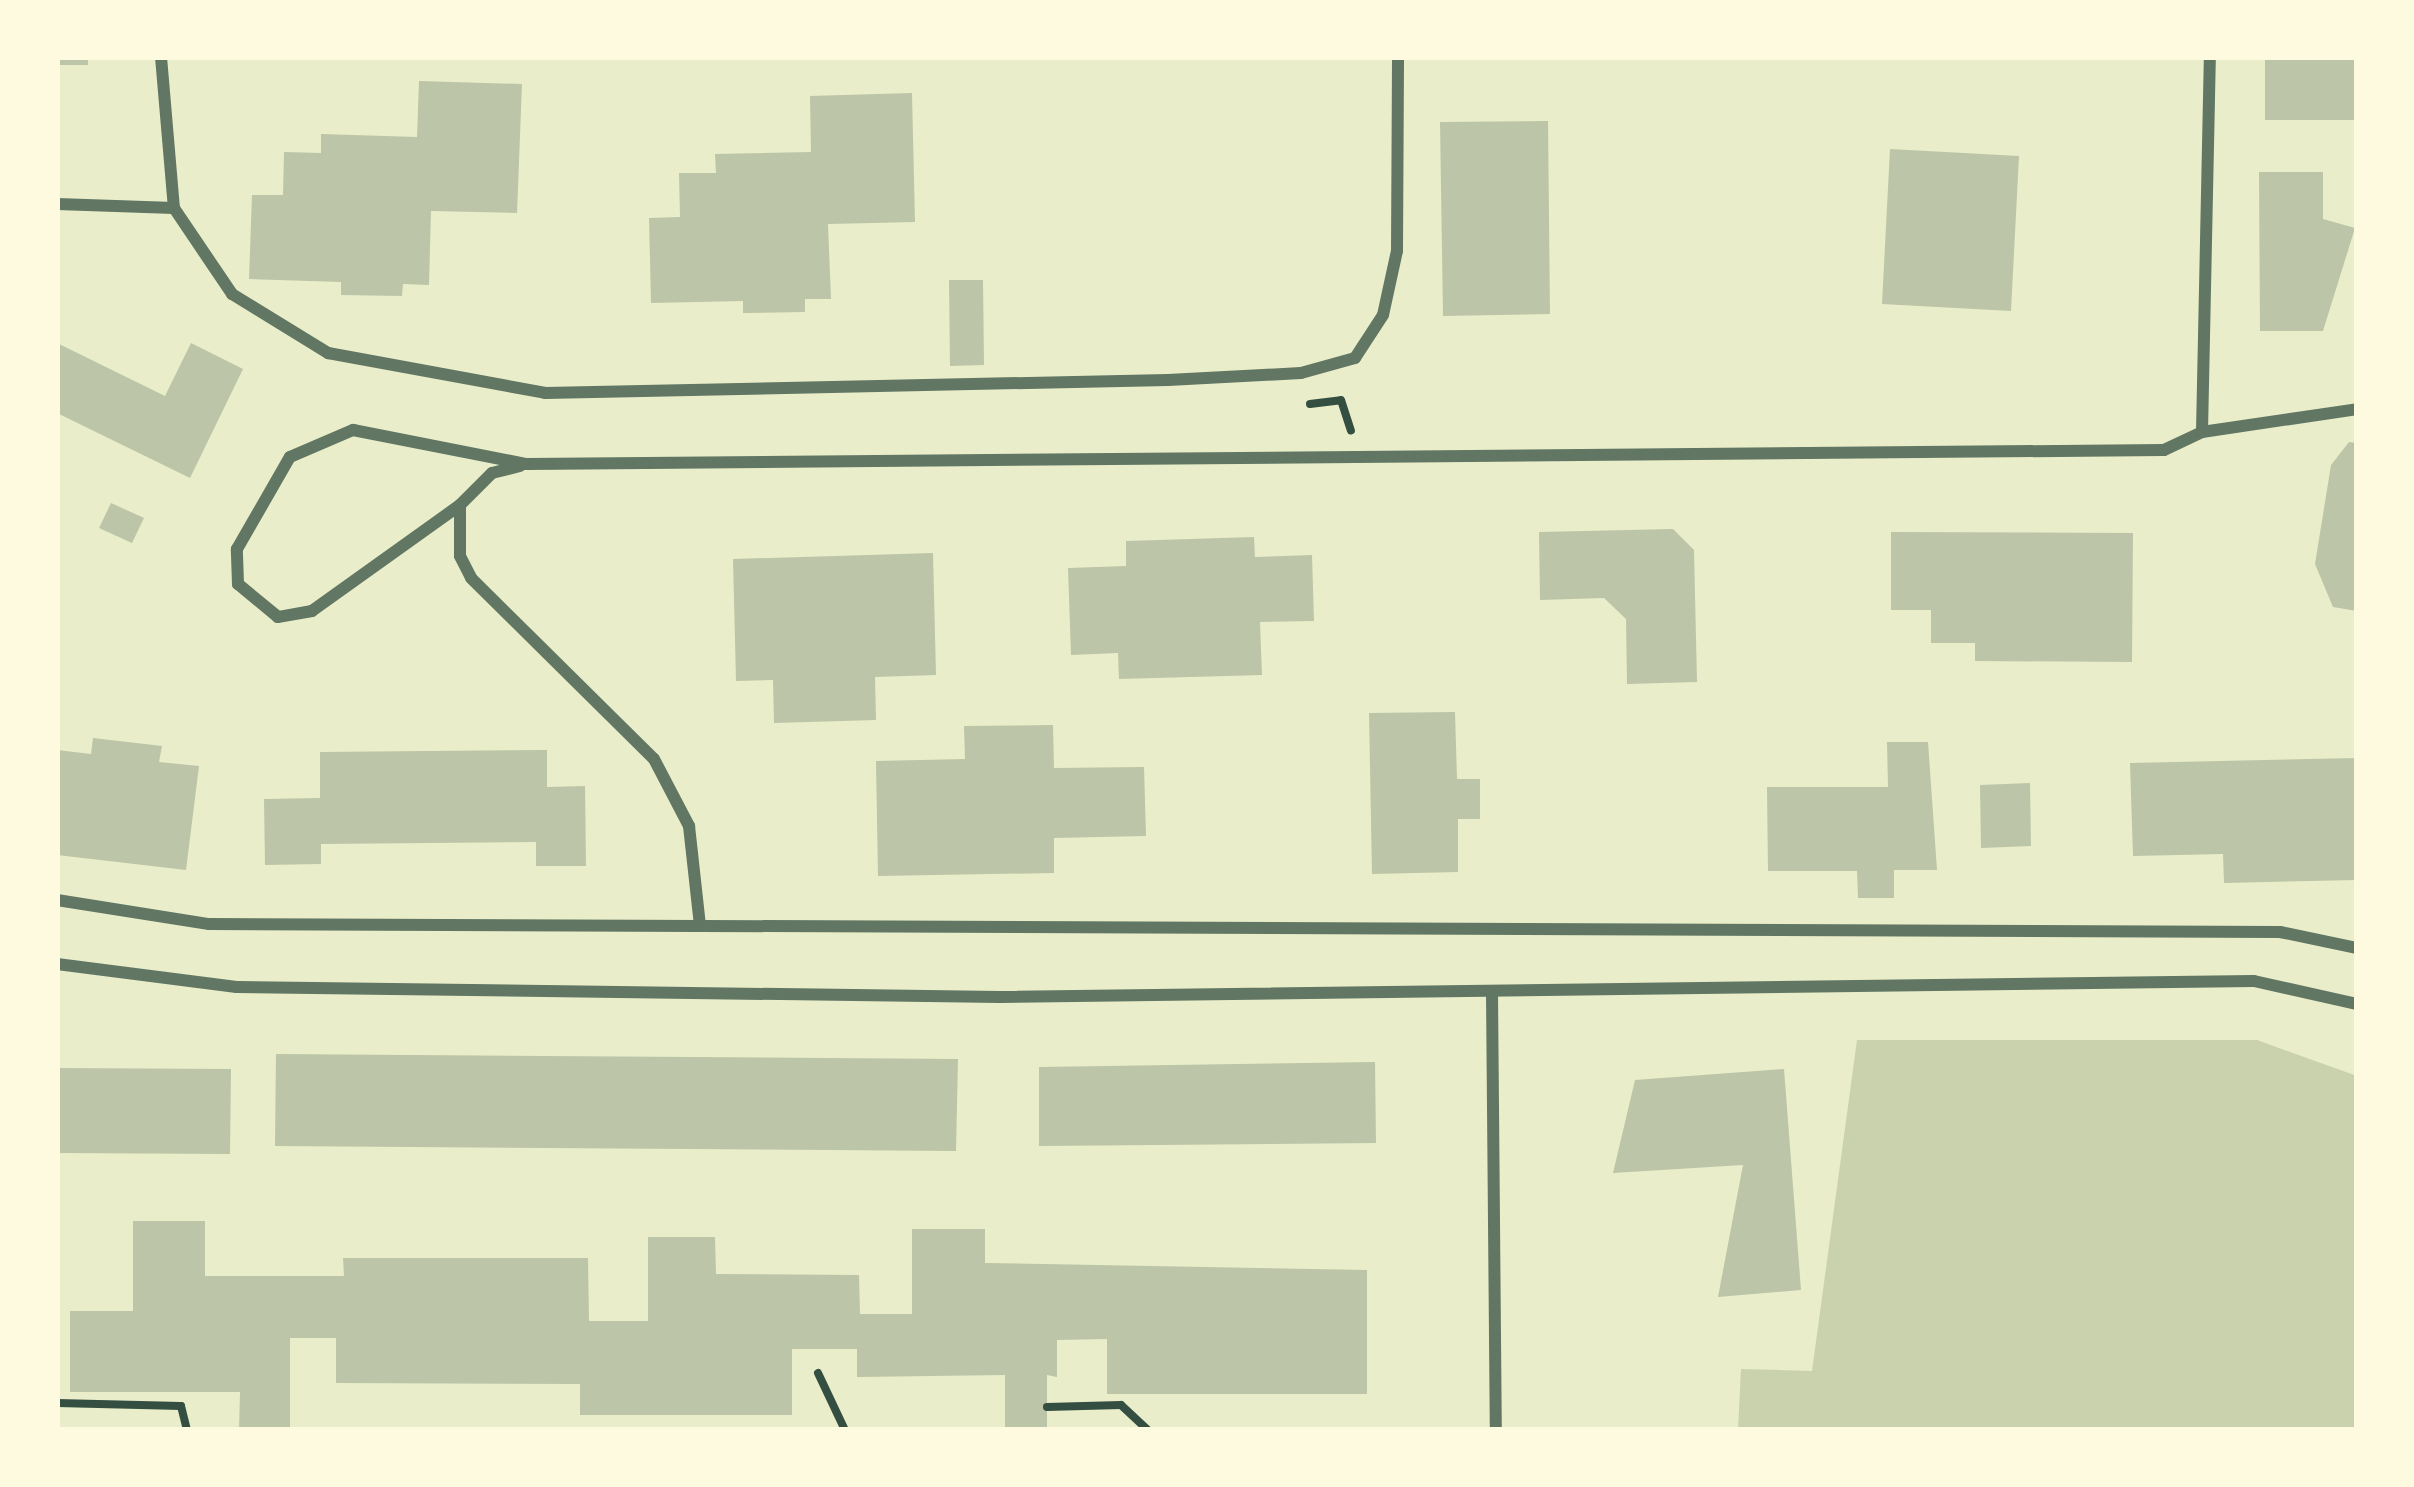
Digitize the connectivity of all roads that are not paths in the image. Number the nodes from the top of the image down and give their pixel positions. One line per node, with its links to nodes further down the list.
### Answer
1 (161, 57): 5 (street)
2 (1398, 57): 5 (street)
3 (2210, 57): 7 (street)
4 (57, 205): 5 (street)
5 (174, 208)
6 (2357, 409): 7 (street)
7 (2202, 433): 8 (street)
8 (527, 464): 9 (street); 9 (street)
9 (460, 505): 11 (street)
10 (57, 900): 11 (street)
11 (700, 925): 12 (street)
12 (2357, 948)
13 (57, 964): 14 (street)
14 (1492, 993): 15 (street); 16 (street)
15 (2357, 1004)
16 (1496, 1430)

